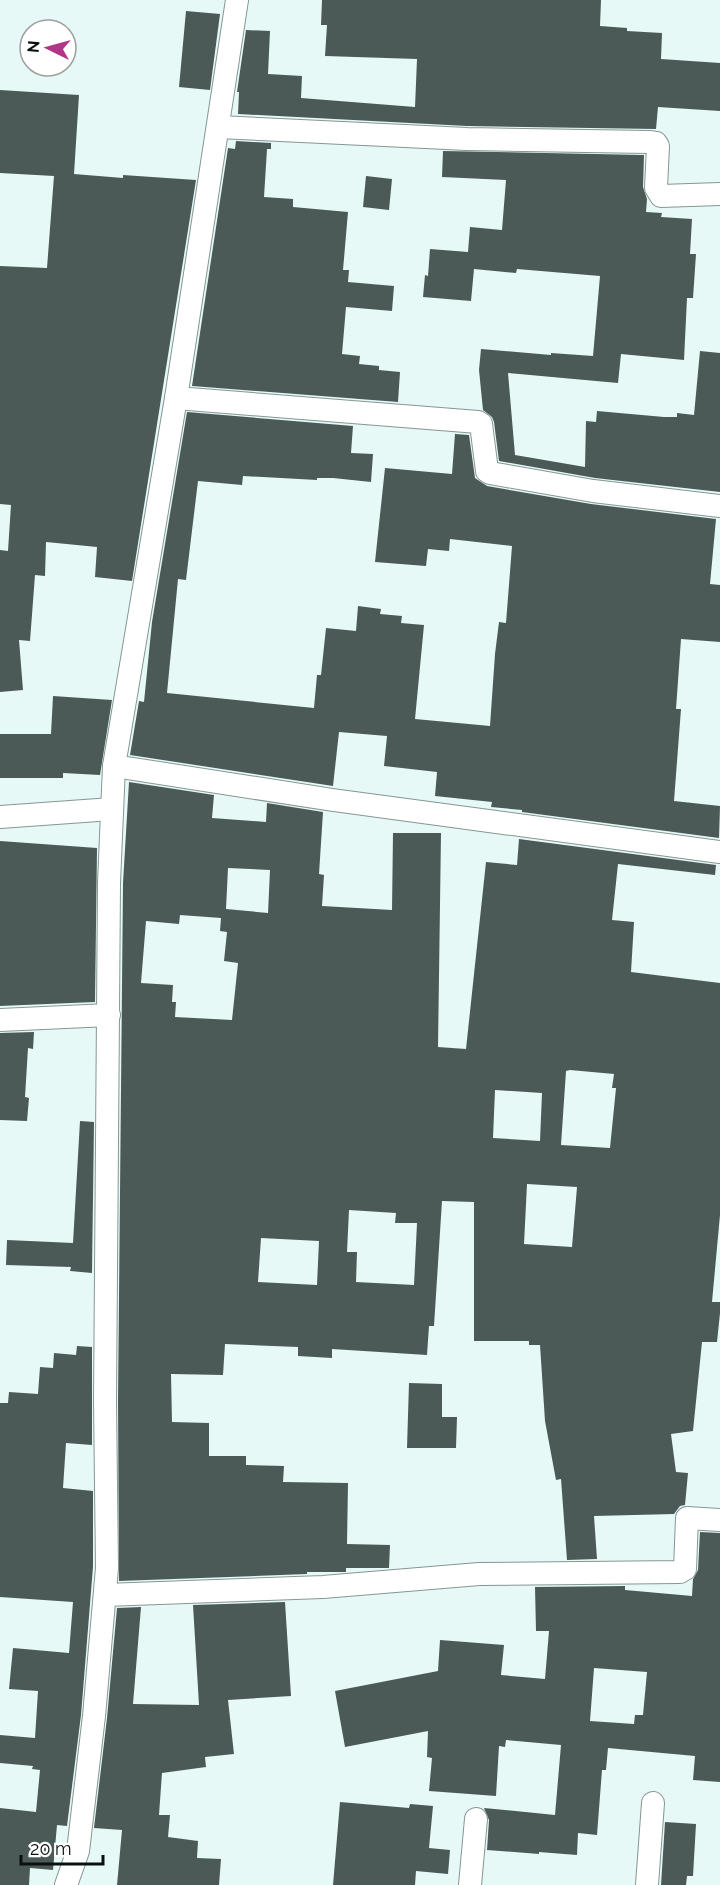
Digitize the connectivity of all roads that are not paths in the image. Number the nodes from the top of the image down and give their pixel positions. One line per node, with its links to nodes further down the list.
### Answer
1 (237, 0): 2 (street)
2 (218, 127): 3 (street); 4 (street)
3 (720, 194)
4 (176, 398): 5 (street); 6 (street)
5 (720, 506)
6 (114, 766): 7 (street); 9 (street)
7 (112, 809): 8 (street); 10 (street)
8 (0, 817)
9 (720, 852)
10 (109, 1015): 11 (street); 13 (street)
11 (0, 1020)
12 (720, 1520): 13 (street)
13 (105, 1595): 16 (street)
14 (653, 1803): 20 (street)
15 (476, 1819): 19 (street)
16 (78, 1851): 17 (street); 18 (street)
17 (55, 1885)
18 (66, 1885)
19 (470, 1885)
20 (647, 1885)

